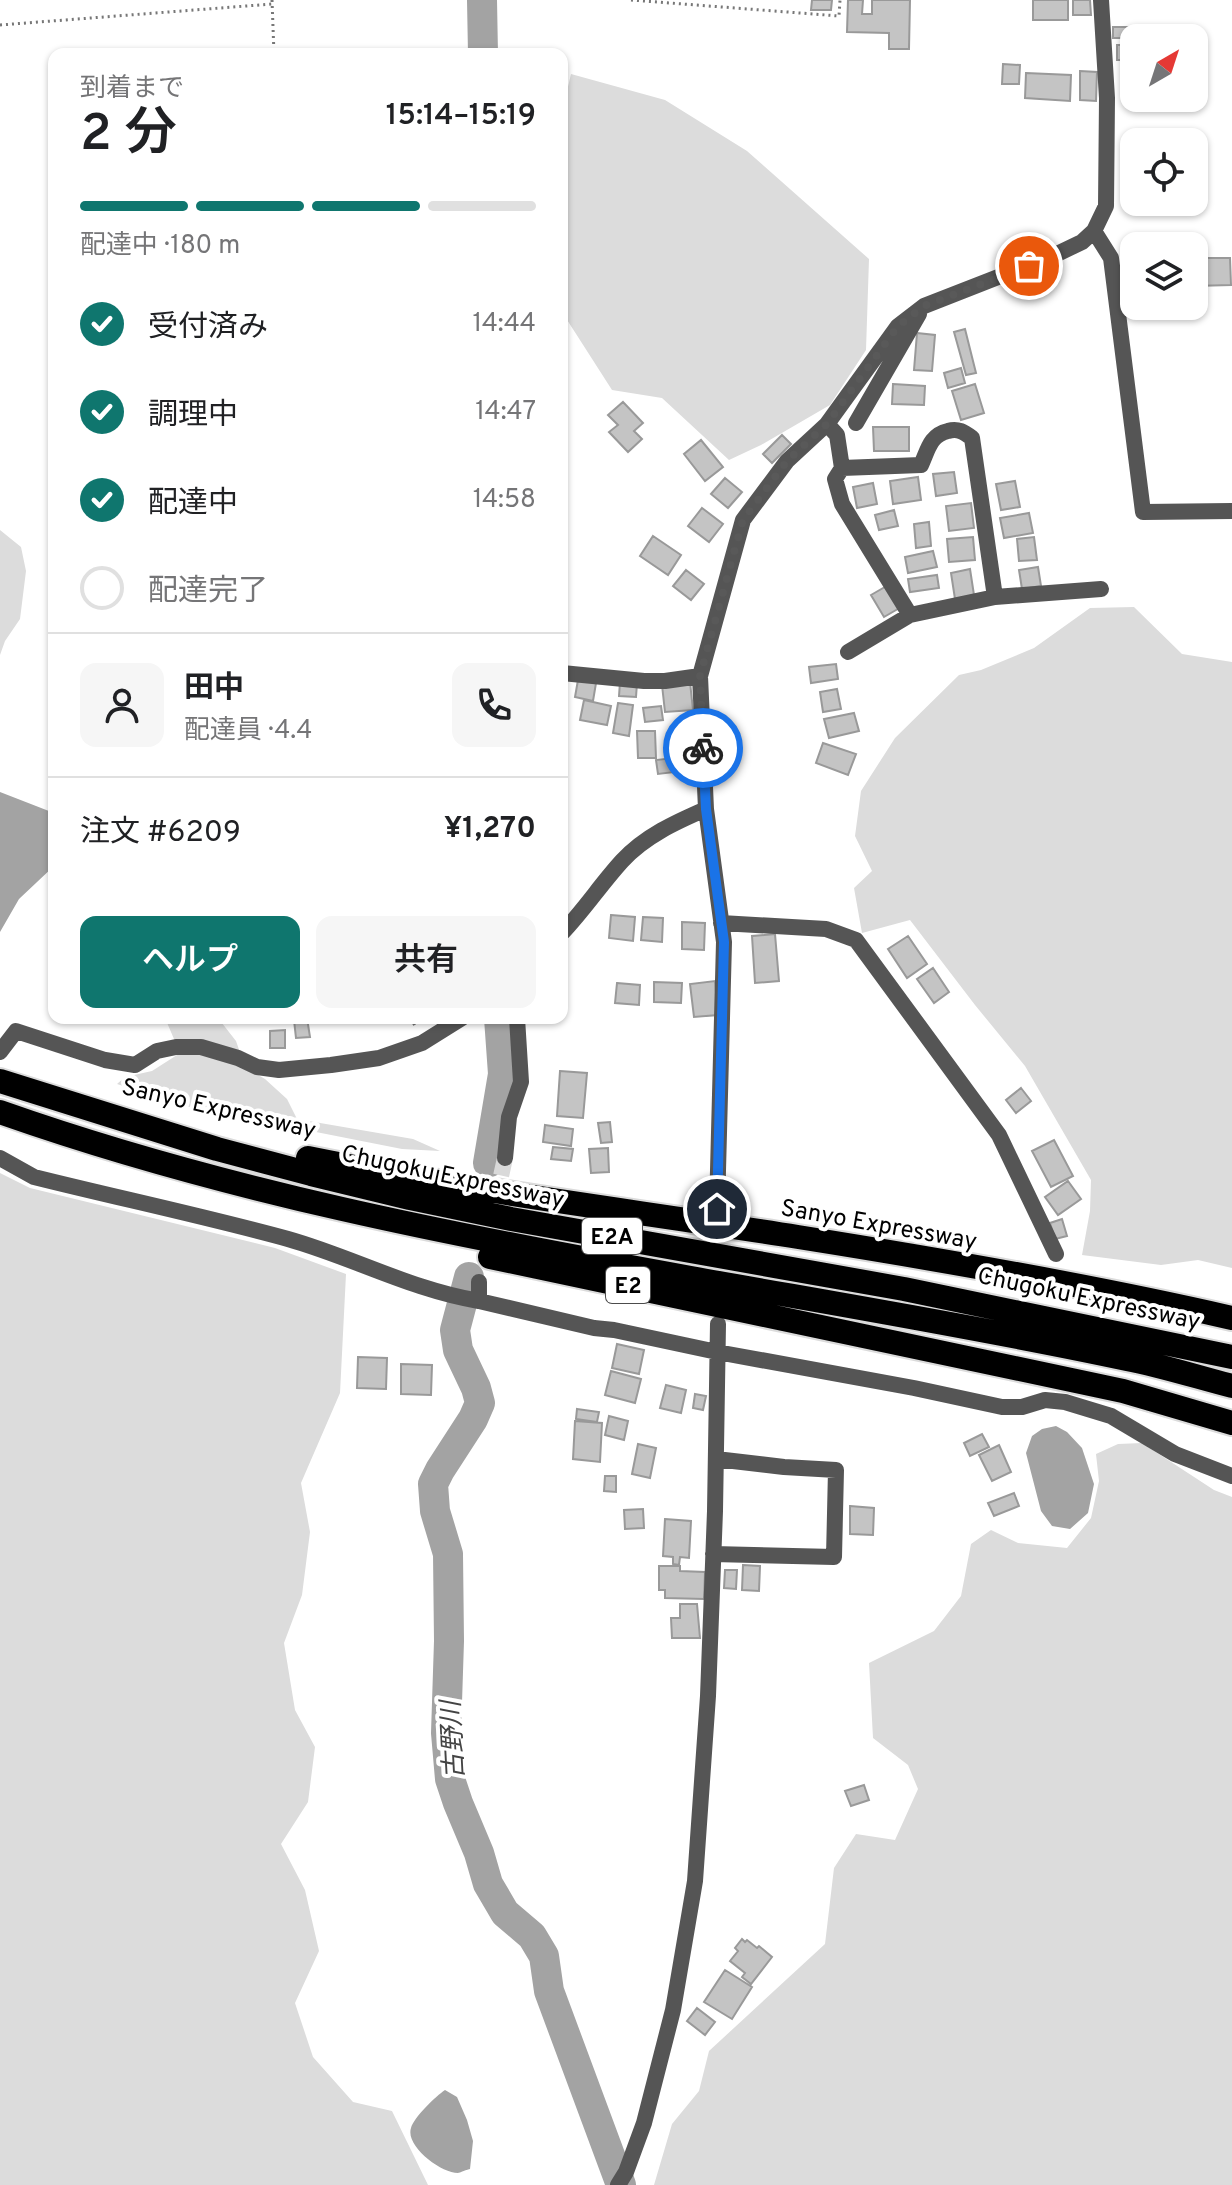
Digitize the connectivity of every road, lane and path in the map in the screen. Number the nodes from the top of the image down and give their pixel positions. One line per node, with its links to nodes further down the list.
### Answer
1 (631, 0): 2 (path)
2 (840, 0)
3 (1101, 0): 7 (street)
4 (272, 2): 5 (path); 6 (path)
5 (0, 25)
6 (274, 48)
7 (1094, 231): 8 (street); 12 (street)
8 (924, 306): 9 (street); 10 (street)
9 (856, 423)
10 (827, 424): 11 (street); 18 (street)
11 (842, 468): 14 (street); 15 (street)
12 (1232, 511)
13 (1101, 589): 14 (street)
14 (995, 597): 15 (street)
15 (910, 615): 16 (street)
16 (848, 652)
17 (568, 674): 18 (street)
18 (700, 676): 19 (street)
19 (706, 809): 20 (street); 21 (street)
20 (721, 923): 30 (street); 31 (street)
21 (568, 927)
22 (452, 1024): 24 (street)
23 (517, 1024): 29 (street)
24 (0, 1052)
25 (0, 1080): 34 (highway, Sanyo Expressway); 37 (highway, Chugoku Expressway / E2A)
26 (0, 1112): 27 (highway, E2A)
27 (31, 1123): 38 (highway, E2A); 39 (highway, E2)
28 (0, 1158): 33 (street)
29 (505, 1158)
30 (717, 1209)
31 (1056, 1254)
32 (479, 1282): 33 (street)
33 (479, 1301): 36 (street)
34 (1232, 1318)
35 (718, 1324): 36 (street)
36 (717, 1352): 40 (street); 41 (street)
37 (1232, 1357)
38 (1232, 1386)
39 (1232, 1423)
40 (716, 1459): 42 (street); 42 (street)
41 (1232, 1476)
42 (713, 1554): 43 (street)
43 (622, 2179)

